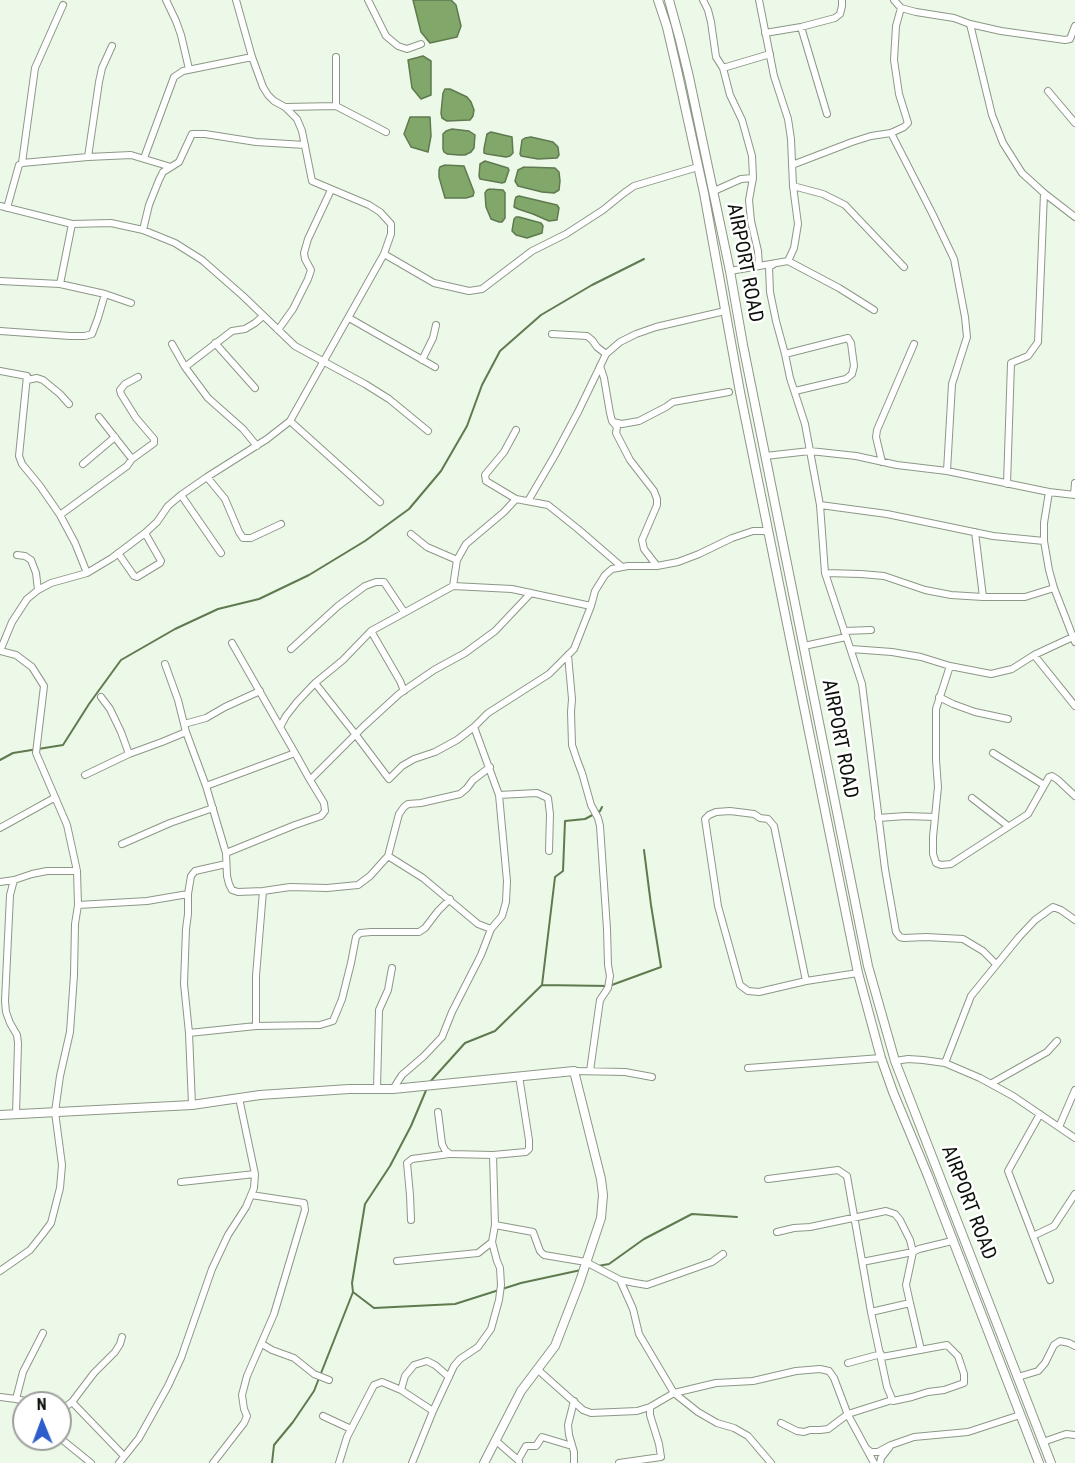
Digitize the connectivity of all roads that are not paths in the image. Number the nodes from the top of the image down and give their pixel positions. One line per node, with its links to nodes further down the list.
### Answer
1 (166, 0): 22 (street)
2 (236, 0): 19 (street)
3 (368, 0): 16 (street)
4 (658, 0): 29 (main road, AIRPORT ROAD)
5 (669, 0): 28 (main road, AIRPORT ROAD)
6 (703, 0): 21 (street)
7 (759, 0): 15 (street)
8 (842, 0): 14 (street)
9 (894, 0): 11 (street)
10 (63, 5): 35 (street)
11 (901, 8): 12 (street); 31 (street)
12 (970, 24): 13 (street); 43 (street)
13 (1075, 26)
14 (801, 27): 15 (street); 26 (street)
15 (765, 33): 18 (street)
16 (421, 44)
17 (112, 46): 33 (street)
18 (770, 54): 21 (street); 36 (street)
19 (252, 57): 22 (street); 25 (street)
20 (336, 57): 24 (street)
21 (723, 68): 39 (street)
22 (189, 69): 34 (street)
23 (1048, 91): 27 (street)
24 (336, 106): 25 (street); 30 (street)
25 (285, 107): 32 (street)
26 (827, 114)
27 (1075, 123)
28 (699, 127): 29 (main road); 42 (main road, AIRPORT ROAD)
29 (690, 129): 38 (main road, AIRPORT ROAD)
30 (386, 132)
31 (891, 133): 36 (street); 97 (street)
32 (305, 145): 37 (street); 41 (street)
33 (88, 157): 34 (street); 35 (street)
34 (144, 158): 37 (street)
35 (22, 163): 44 (street)
36 (792, 165): 40 (street)
37 (171, 167): 47 (street)
38 (698, 167): 48 (street); 59 (main road, AIRPORT ROAD)
39 (753, 178): 42 (street); 51 (street)
40 (793, 186): 49 (street); 52 (street)
41 (331, 190): 48 (street); 63 (street)
42 (714, 191): 53 (main road, AIRPORT ROAD)
43 (1044, 193): 45 (street); 100 (street)
44 (4, 207): 46 (street)
45 (1075, 218)
46 (72, 224): 47 (street); 55 (street)
47 (143, 230): 60 (street)
48 (384, 254): 61 (street)
49 (788, 261): 50 (street); 58 (street)
50 (774, 264): 51 (street); 70 (street)
51 (759, 266): 53 (street)
52 (904, 267)
53 (730, 271): 74 (main road, AIRPORT ROAD)
54 (0, 281): 55 (street)
55 (60, 284): 56 (street)
56 (105, 294): 57 (street); 64 (street)
57 (130, 303)
58 (874, 309)
59 (725, 311): 69 (street); 77 (main road, AIRPORT ROAD)
60 (263, 315): 63 (street); 66 (street)
61 (349, 318): 71 (street); 72 (street)
62 (436, 325): 71 (street)
63 (278, 330): 72 (street)
64 (0, 331)
65 (552, 334): 69 (street)
66 (215, 343): 75 (street); 81 (street)
67 (172, 344): 75 (street)
68 (914, 344): 95 (street)
69 (606, 354): 73 (street)
70 (785, 354): 82 (street); 82 (street)
71 (422, 360): 76 (street)
72 (323, 362): 86 (street); 89 (street)
73 (600, 365): 87 (street); 105 (street)
74 (747, 366): 77 (main road); 93 (main road, AIRPORT ROAD)
75 (184, 367): 91 (street)
76 (435, 367)
77 (736, 368): 112 (main road, AIRPORT ROAD)
78 (0, 371): 80 (street)
79 (138, 377): 94 (street)
80 (27, 380): 84 (street); 108 (street)
81 (255, 388)
82 (795, 391): 92 (street)
83 (729, 392): 87 (street)
84 (69, 404)
85 (99, 417): 90 (street)
86 (290, 421): 91 (street); 106 (street)
87 (612, 422): 119 (street)
88 (516, 430): 104 (street)
89 (428, 431)
90 (115, 437): 94 (street); 96 (street)
91 (257, 446): 98 (street)
92 (810, 451): 93 (street); 95 (street); 107 (street)
93 (765, 456): 135 (main road, AIRPORT ROAD)
94 (132, 459): 108 (street)
95 (882, 462): 97 (street)
96 (83, 464)
97 (947, 471): 100 (street)
98 (207, 477): 102 (street); 109 (street)
99 (1075, 483): 103 (street)
100 (1007, 484): 101 (street)
101 (1048, 492): 103 (street); 114 (street)
102 (181, 495): 111 (street); 116 (street)
103 (1074, 495)
104 (516, 500): 105 (street); 118 (street)
105 (528, 501): 120 (street)
106 (380, 502)
107 (820, 505): 110 (street); 122 (street)
108 (60, 515): 121 (street)
109 (281, 524)
110 (975, 532): 114 (street); 127 (street)
111 (145, 533): 115 (street); 115 (street)
112 (769, 533): 119 (street); 164 (main road, AIRPORT ROAD)
113 (411, 534): 118 (street)
114 (1044, 541): 124 (street)
115 (118, 553): 121 (street)
116 (221, 553)
117 (17, 555): 125 (street)
118 (457, 560): 123 (street)
119 (657, 566): 120 (street)
120 (622, 567): 128 (street)
121 (87, 573): 125 (street)
122 (825, 573): 127 (street); 132 (street)
123 (453, 586): 126 (street); 129 (street)
124 (1053, 588): 127 (street); 133 (street)
125 (38, 590): 138 (street)
126 (531, 593): 128 (street); 144 (street)
127 (983, 597)
128 (591, 606): 139 (street)
129 (404, 612): 131 (street); 136 (street)
130 (871, 630): 132 (street)
131 (371, 631): 143 (street); 144 (street)
132 (845, 634): 135 (street); 137 (street)
133 (1074, 638): 140 (street)
134 (232, 644): 145 (street)
135 (804, 646): 161 (main road, AIRPORT ROAD)
136 (291, 649)
137 (851, 649): 142 (street); 171 (street)
138 (0, 651): 167 (street)
139 (568, 655): 152 (street); 201 (street)
140 (1034, 655): 142 (street); 148 (street)
141 (165, 664): 150 (street)
142 (950, 666): 147 (street)
143 (315, 683): 151 (street); 154 (street)
144 (404, 690): 154 (street)
145 (260, 691): 150 (street); 151 (street)
146 (100, 697): 157 (street)
147 (939, 697): 149 (street); 170 (street)
148 (1075, 706)
149 (1008, 719)
150 (184, 724): 153 (street)
151 (280, 727): 155 (street)
152 (474, 727): 154 (street); 158 (street)
153 (186, 732): 157 (street); 163 (street)
154 (356, 735): 160 (street)
155 (295, 753): 160 (street); 163 (street)
156 (993, 753): 162 (street)
157 (129, 754): 159 (street)
158 (490, 767): 165 (street); 177 (street)
159 (85, 775)
160 (310, 780): 176 (street)
161 (831, 784): 164 (main road); 197 (main road, AIRPORT ROAD)
162 (1044, 785): 166 (street); 172 (street)
163 (206, 786): 169 (street)
164 (820, 786): 190 (main road, AIRPORT ROAD)
165 (500, 795): 175 (street); 187 (street)
166 (1075, 796)
167 (54, 798): 173 (street); 179 (street)
168 (972, 798): 172 (street)
169 (213, 808): 174 (street); 176 (street)
170 (935, 817): 171 (street); 172 (street)
171 (878, 818): 188 (street)
172 (1008, 826)
173 (0, 828)
174 (122, 844)
175 (549, 850)
176 (226, 853): 178 (street)
177 (388, 856): 182 (street); 184 (street)
178 (226, 864): 182 (street); 183 (street)
179 (77, 871): 180 (street); 185 (street)
180 (14, 880): 181 (street); 191 (street)
181 (0, 882)
182 (263, 891): 193 (street)
183 (188, 894): 185 (street); 194 (street)
184 (450, 899): 187 (street); 193 (street)
185 (78, 904): 210 (street)
186 (1075, 920): 188 (street)
187 (491, 929): 206 (street)
188 (996, 964): 198 (street)
189 (392, 968): 205 (street)
190 (858, 973): 192 (street); 196 (main road, AIRPORT ROAD)
191 (3, 974): 214 (street)
192 (806, 981): 192 (street)
193 (256, 1026): 194 (street)
194 (189, 1033): 209 (street)
195 (1057, 1041): 204 (street)
196 (881, 1058): 199 (street); 221 (main road, AIRPORT ROAD)
197 (895, 1061): 198 (street); 219 (main road, AIRPORT ROAD)
198 (945, 1063): 204 (street)
199 (748, 1068)
200 (574, 1071): 201 (street); 202 (main road); 236 (main road)
201 (590, 1071): 203 (street)
202 (519, 1076): 206 (main road); 218 (street)
203 (652, 1077)
204 (992, 1083): 212 (street)
205 (377, 1089): 206 (main road); 208 (main road)
206 (393, 1089)
207 (1075, 1090): 215 (street)
208 (238, 1098): 209 (main road); 220 (street)
209 (192, 1105): 210 (main road)
210 (55, 1112): 214 (main road); 238 (street)
211 (438, 1112): 217 (street)
212 (1040, 1114): 215 (street); 230 (street)
213 (0, 1115): 214 (main road)
214 (16, 1115)
215 (1059, 1127): 216 (street)
216 (1075, 1138)
217 (450, 1154): 218 (street); 227 (street)
218 (493, 1155): 228 (street)
219 (938, 1172): 221 (main road); 252 (main road, AIRPORT ROAD)
220 (255, 1173): 223 (street); 225 (street)
221 (928, 1176): 231 (main road, AIRPORT ROAD)
222 (768, 1179): 226 (street)
223 (181, 1182)
224 (1075, 1194): 230 (street)
225 (251, 1195): 245 (street); 274 (street)
226 (854, 1217): 229 (street); 233 (street); 237 (street)
227 (411, 1220)
228 (495, 1225): 232 (street); 236 (street)
229 (777, 1232)
230 (1033, 1236): 240 (street)
231 (952, 1241): 233 (street); 263 (main road, AIRPORT ROAD)
232 (492, 1242): 235 (street); 251 (street)
233 (913, 1252): 237 (street); 241 (street)
234 (723, 1254): 239 (street)
235 (397, 1261)
236 (586, 1262): 239 (street); 250 (main road)
237 (862, 1263): 242 (street)
238 (0, 1271)
239 (620, 1280): 256 (street)
240 (1050, 1281)
241 (910, 1303): 242 (street); 247 (street)
242 (871, 1312): 248 (street)
243 (43, 1333): 255 (street)
244 (122, 1337): 259 (street)
245 (262, 1344): 253 (street); 278 (street)
246 (1075, 1346): 252 (street)
247 (921, 1350): 248 (street); 257 (street)
248 (881, 1356): 249 (street); 257 (street)
249 (848, 1363)
250 (537, 1369): 258 (street); 268 (main road)
251 (449, 1377): 254 (street); 261 (street)
252 (1018, 1377): 269 (main road, AIRPORT ROAD)
253 (328, 1380)
254 (401, 1390): 261 (street); 266 (street)
255 (18, 1391)
256 (675, 1393): 260 (street); 262 (street); 284 (street)
257 (891, 1396): 262 (street)
258 (574, 1401): 260 (street); 271 (street)
259 (72, 1402): 274 (street)
260 (650, 1407): 283 (street)
261 (434, 1411): 280 (street)
262 (848, 1414): 265 (street); 273 (street)
263 (1020, 1415): 270 (street); 287 (main road, AIRPORT ROAD)
264 (323, 1416): 266 (street)
265 (782, 1423)
266 (351, 1429): 279 (street)
267 (1075, 1435): 269 (street)
268 (495, 1440): 275 (street); 281 (main road)
269 (1043, 1442): 288 (main road, AIRPORT ROAD)
270 (891, 1445): 273 (street); 286 (street)
271 (572, 1446): 275 (street); 282 (street)
272 (72, 1448): 276 (street)
273 (865, 1448): 285 (street)
274 (124, 1456): 277 (street)
275 (519, 1462)
276 (91, 1463)
277 (119, 1463)
278 (213, 1463)
279 (339, 1463)
280 (412, 1463)
281 (484, 1463)
282 (574, 1463)
283 (619, 1463)
284 (771, 1463)
285 (874, 1463)
286 (880, 1463)
287 (1039, 1463)
288 (1051, 1463)

